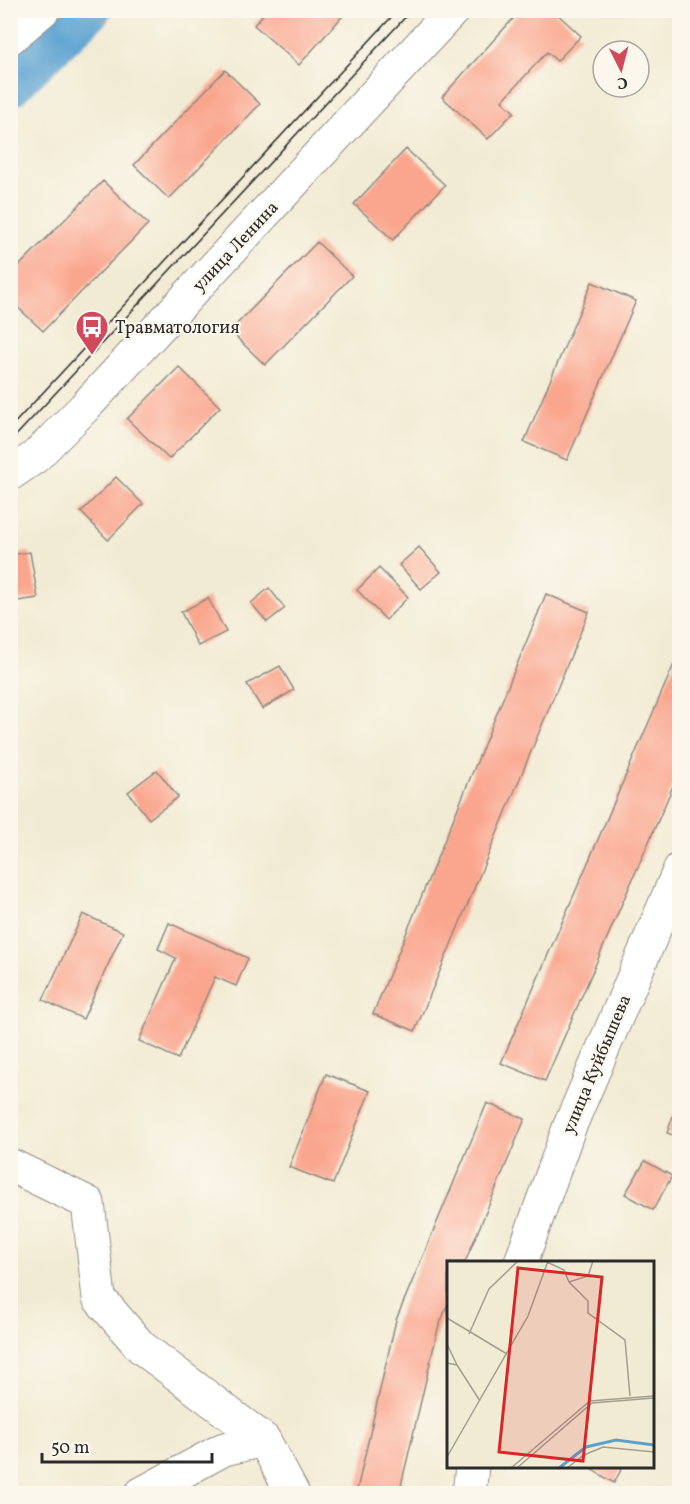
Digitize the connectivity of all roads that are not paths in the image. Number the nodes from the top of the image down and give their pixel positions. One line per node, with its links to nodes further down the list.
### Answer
1 (43, 10): 3 (main road)
2 (453, 10): 4 (main road, улица Ленина)
3 (10, 38)
4 (10, 474)
5 (680, 869): 7 (main road, улица Куйбышева)
6 (10, 1165): 8 (main road)
7 (522, 1261)
8 (264, 1440): 10 (main road); 11 (main road)
9 (472, 1468): 12 (main road)
10 (141, 1494)
11 (293, 1494)
12 (469, 1494)

